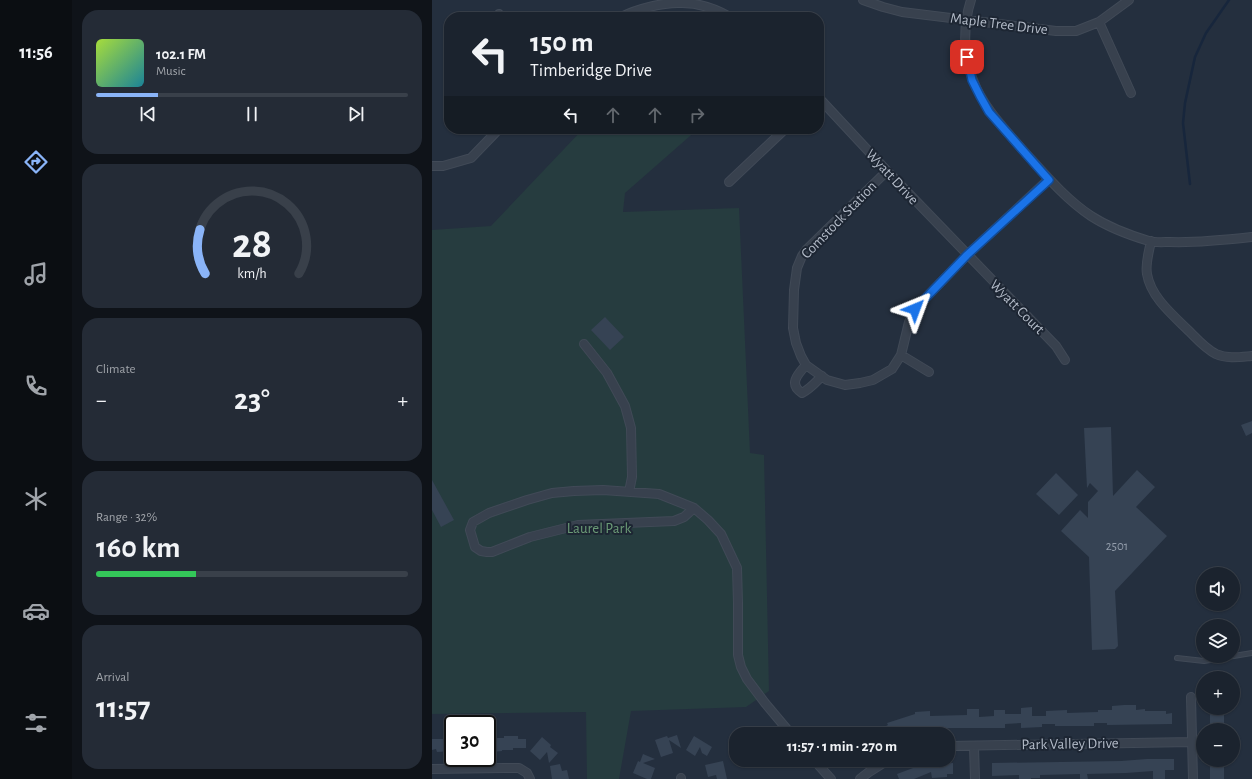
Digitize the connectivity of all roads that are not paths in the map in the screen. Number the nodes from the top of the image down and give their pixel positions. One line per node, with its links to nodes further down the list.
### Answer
1 (715, 0): 6 (street)
2 (863, 0): 9 (street, Maple Tree Drive)
3 (970, 0): 9 (street)
4 (1129, 0): 10 (street, Maple Tree Drive)
5 (691, 2): 6 (street); 7 (street)
6 (714, 9): 8 (street)
7 (633, 12)
8 (720, 12)
9 (965, 20): 10 (street, Maple Tree Drive); 17 (street)
10 (1099, 22): 11 (street)
11 (1131, 93)
12 (824, 103): 16 (street, Wyatt Drive)
13 (494, 134): 15 (street)
14 (779, 134): 18 (street)
15 (432, 166)
16 (886, 171): 21 (street, Wyatt Drive); 26 (street, Comstock Station)
17 (1049, 180): 20 (street); 21 (street)
18 (729, 182)
19 (1252, 237): 20 (street)
20 (1151, 241): 24 (street)
21 (967, 255): 23 (street); 25 (street, Wyatt Court)
22 (584, 344): 29 (street)
23 (901, 355): 27 (street); 28 (street)
24 (1252, 356)
25 (1065, 360)
26 (806, 365): 28 (street); 28 (street)
27 (929, 372)
28 (822, 376)
29 (630, 492): 30 (street); 30 (street)
30 (694, 508): 34 (street)
31 (1252, 654): 32 (lane)
32 (1177, 658)
33 (1191, 697): 35 (street)
34 (785, 727)
35 (1192, 742): 37 (street, Park Valley Drive); 45 (street)
36 (955, 746): 37 (street, Park Valley Drive)
37 (974, 746): 44 (street)
38 (820, 767): 42 (street)
39 (878, 767): 43 (street)
40 (432, 769): 41 (street)
41 (530, 779)
42 (831, 779)
43 (860, 779)
44 (975, 779)
45 (1193, 779)

